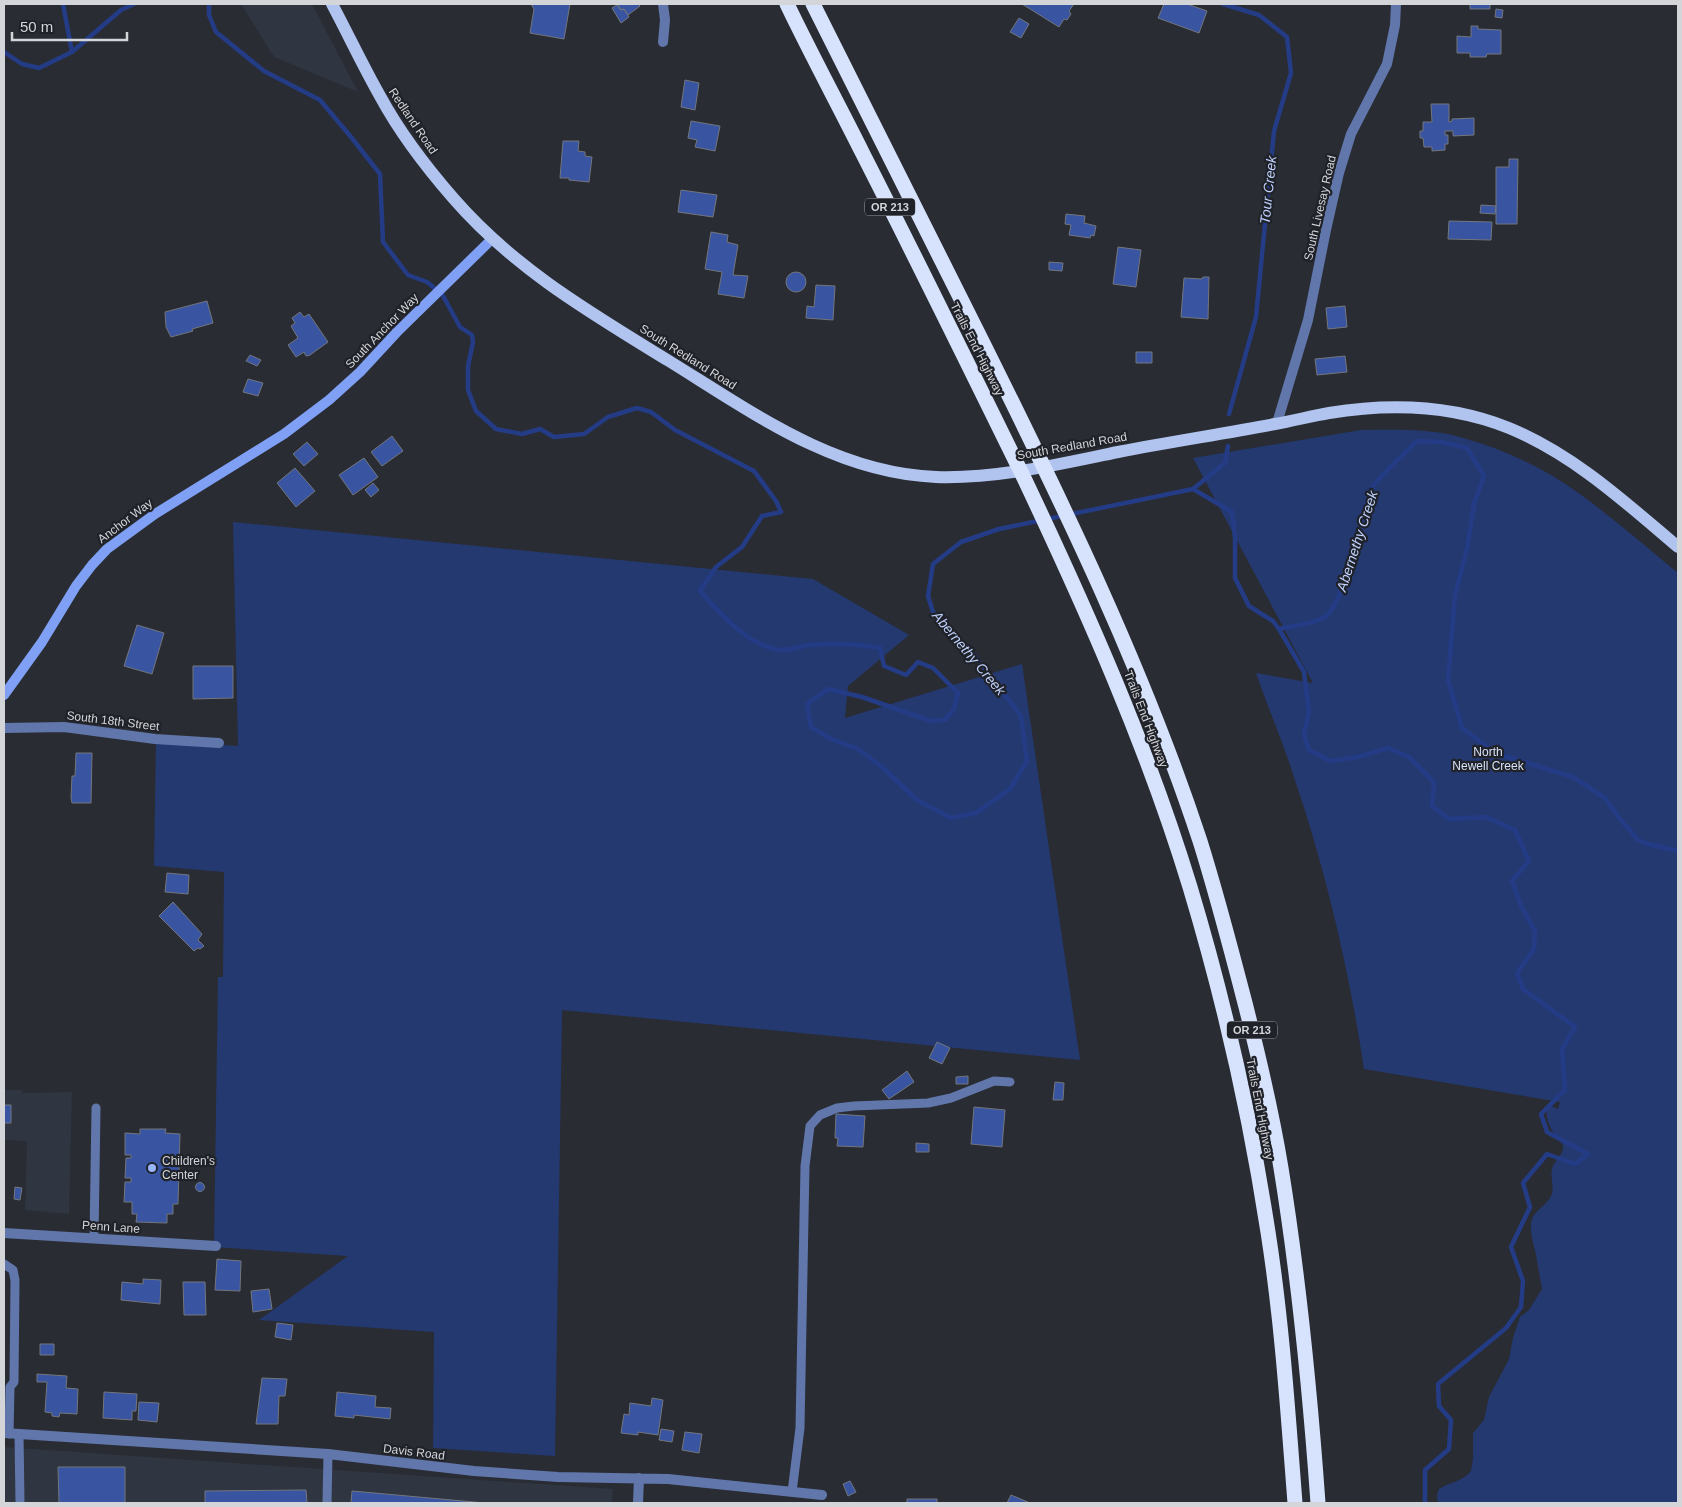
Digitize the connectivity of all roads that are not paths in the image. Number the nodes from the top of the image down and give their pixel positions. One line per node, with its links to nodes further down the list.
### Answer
1 (332, 4): 7 (main road, Redland Road)
2 (663, 4): 6 (street)
3 (787, 4): 29 (highway, Trails End Highway / OR 213)
4 (813, 4): 30 (highway, Trails End Highway / OR 213)
5 (1396, 4): 8 (street, South Livesay Road)
6 (663, 42)
7 (492, 239): 8 (main road, South Redland Road); 9 (street, South Anchor Way)
8 (1277, 423): 10 (main road, South Redland Road)
9 (284, 434): 11 (street, Anchor Way)
10 (1678, 547)
11 (4, 695)
12 (4, 728): 13 (street, South 18th Street)
13 (219, 743)
14 (1010, 1082): 24 (lane)
15 (96, 1108): 17 (lane)
16 (4, 1233): 17 (street, Penn Lane)
17 (94, 1238): 18 (street, Penn Lane)
18 (216, 1246)
19 (4, 1264): 20 (lane)
20 (7, 1387): 21 (lane)
21 (10, 1434): 22 (street, Davis Road); 26 (lane)
22 (328, 1454): 23 (street, Davis Road); 27 (lane)
23 (639, 1478): 24 (street, Davis Road); 28 (street)
24 (792, 1492): 25 (street, Davis Road)
25 (822, 1494)
26 (20, 1503)
27 (327, 1503)
28 (638, 1503)
29 (1295, 1503)
30 (1318, 1503)

